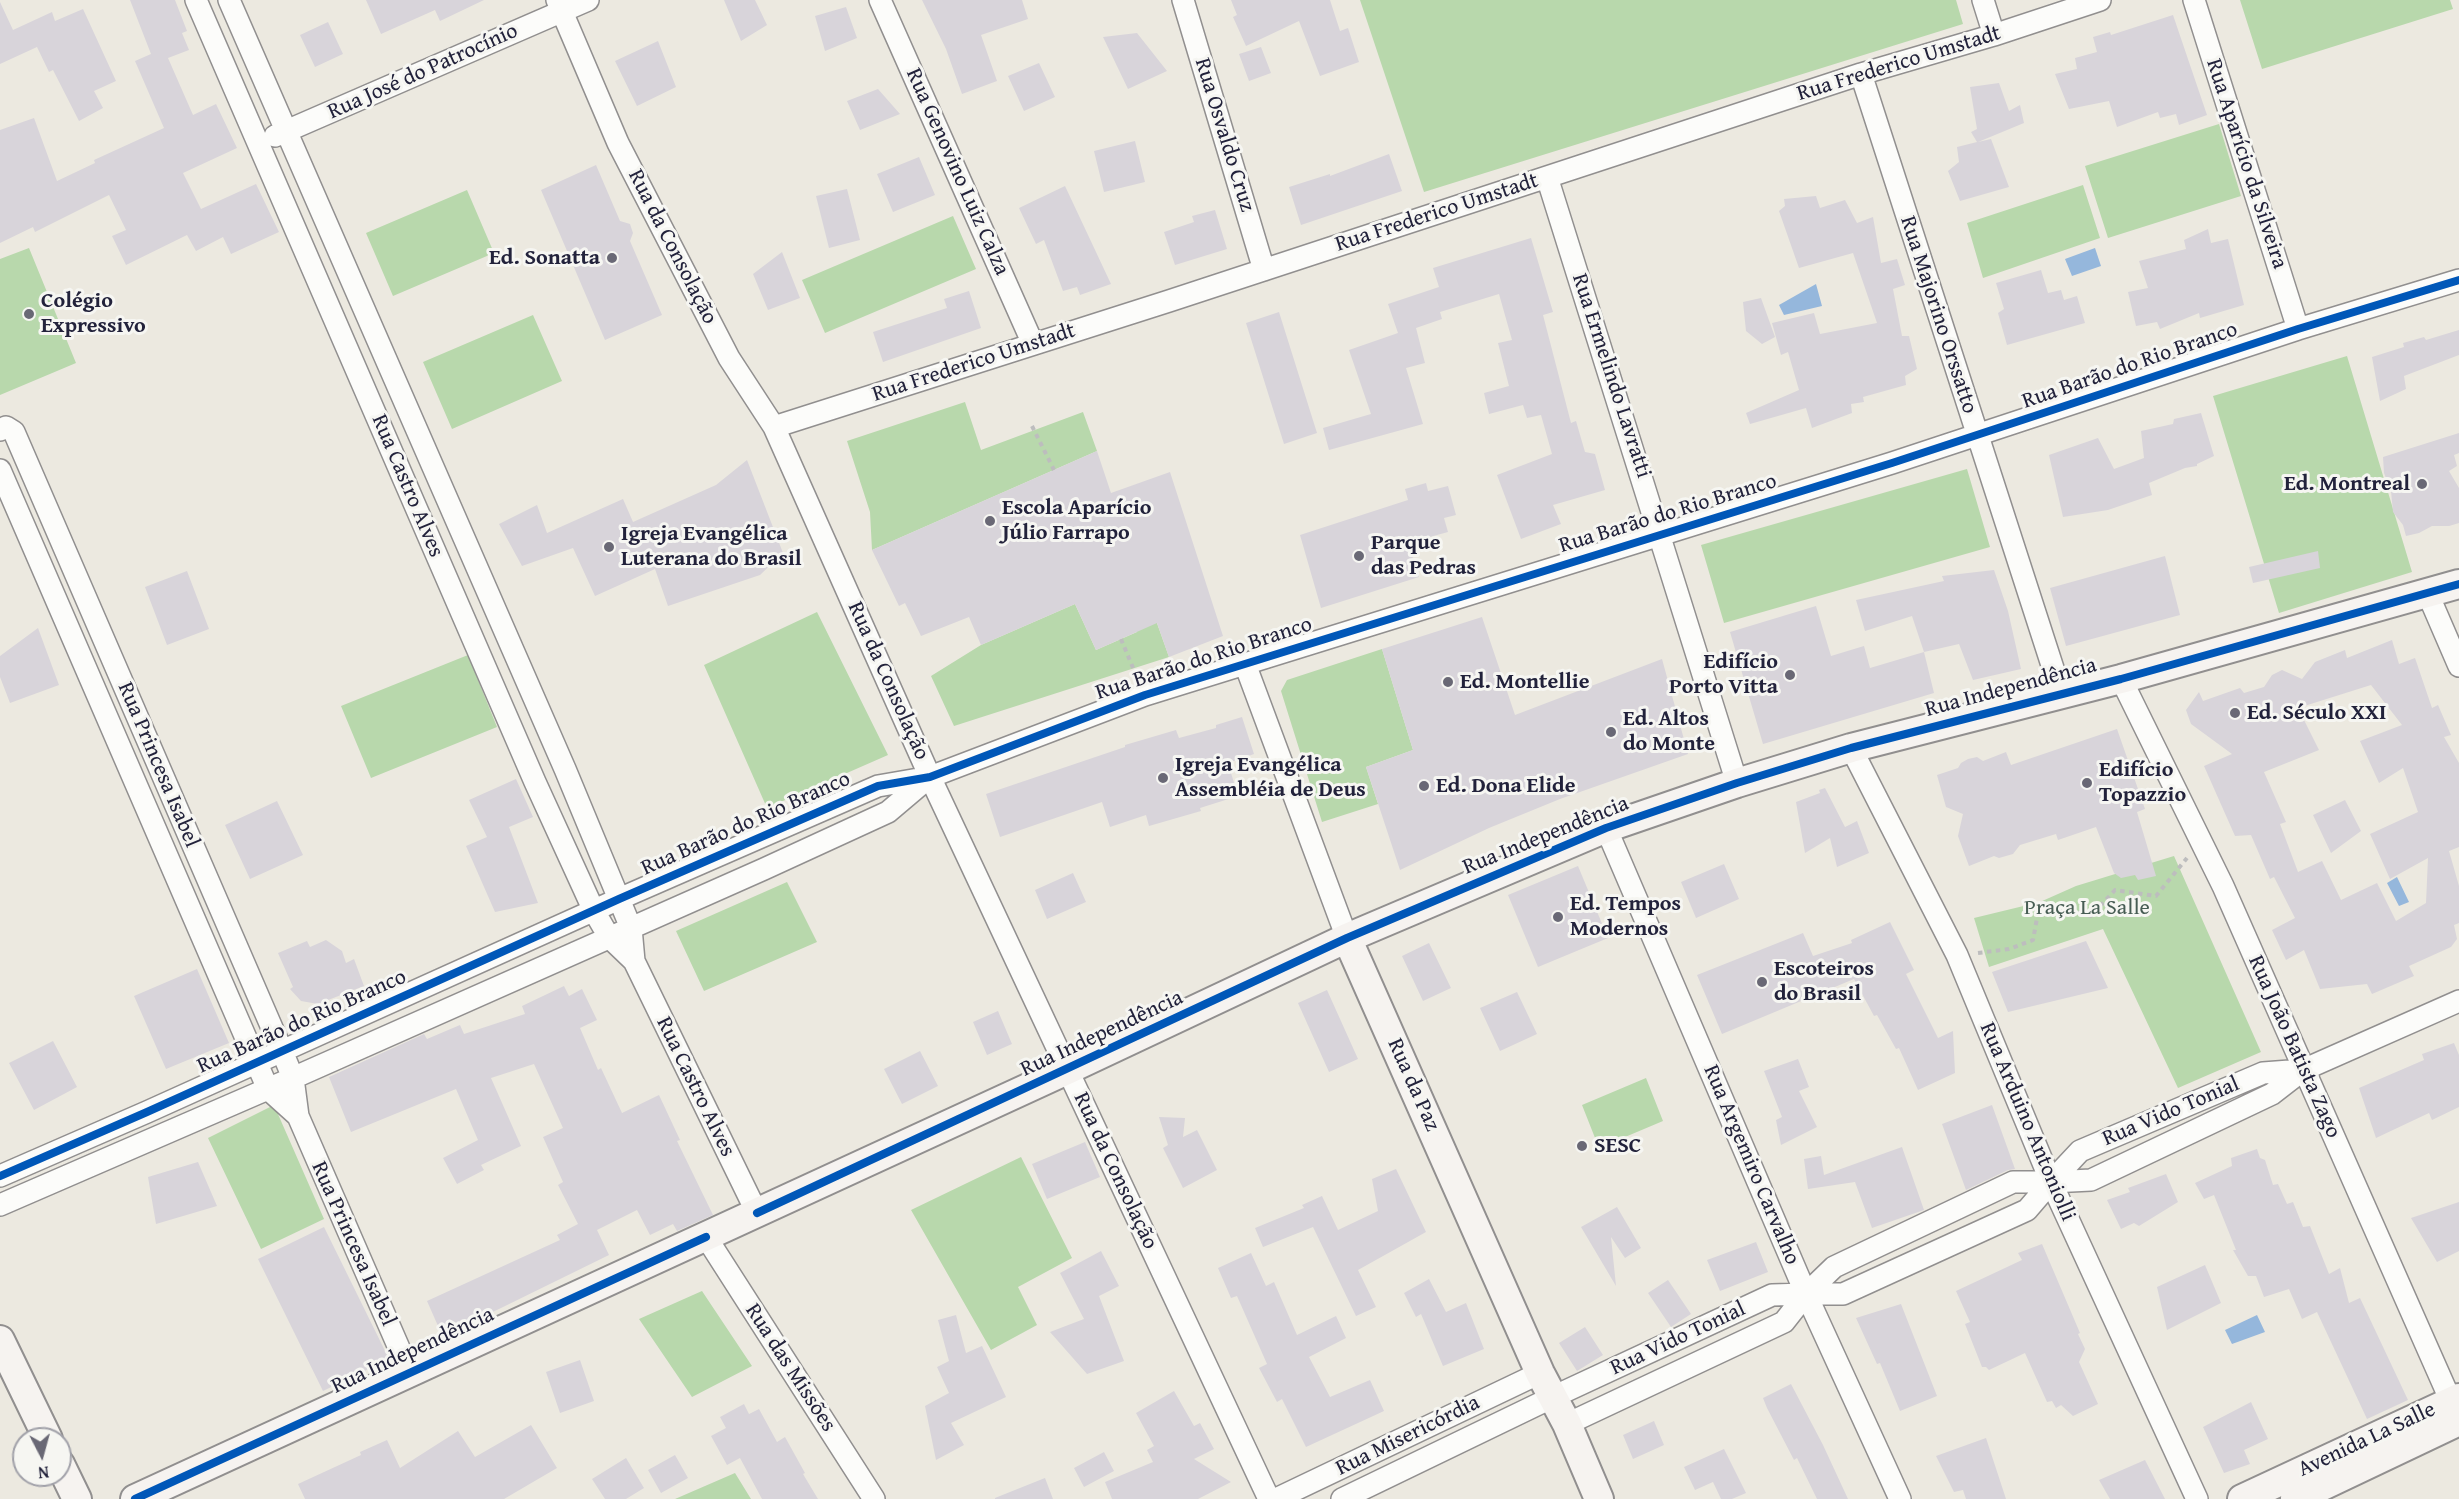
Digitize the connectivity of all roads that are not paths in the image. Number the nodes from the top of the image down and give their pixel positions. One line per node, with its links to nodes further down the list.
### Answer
1 (196, 0): 12 (street, Rua Castro Alves)
2 (229, 0): 10 (street, Rua Castro Alves)
3 (588, 0): 9 (street, Rua José do Patrocínio)
4 (880, 0): 22 (street, Rua Genovino Luiz Calza)
5 (1183, 0): 17 (street, Rua Osvaldo Cruz)
6 (1983, 0): 11 (street)
7 (2100, 0): 11 (street, Rua Frederico Umstadt)
8 (2194, 0): 21 (street, Rua Aparício da Silveira)
9 (560, 6): 14 (street, Rua José do Patrocínio); 25 (street, Rua da Consolação)
10 (239, 24): 12 (street); 14 (street, Rua Castro Alves)
11 (1994, 35): 13 (street, Rua Frederico Umstadt)
12 (213, 37): 15 (street, Rua Castro Alves)
13 (1861, 74): 16 (street, Rua Frederico Umstadt); 27 (street, Rua Majorino Orssatto)
14 (287, 131): 15 (street, Rua José do Patrocínio); 18 (street, Rua Castro Alves)
15 (259, 144): 20 (street, Rua Castro Alves)
16 (1547, 177): 17 (street, Rua Frederico Umstadt); 29 (street, Rua Ermelindo Lavratti)
17 (1264, 270): 22 (street, Rua Frederico Umstadt)
18 (349, 275): 20 (street); 23 (street, Rua Castro Alves)
19 (2459, 280): 21 (street, Rua Barão do Rio Branco)
20 (321, 288): 24 (street, Rua Castro Alves)
21 (2298, 329): 27 (street, Rua Barão do Rio Branco)
22 (1033, 344): 25 (street, Rua Frederico Umstadt)
23 (400, 389): 24 (street); 30 (street, Rua Castro Alves)
24 (371, 403): 32 (street, Rua Castro Alves)
25 (774, 427): 50 (street, Rua da Consolação)
26 (0, 430): 31 (street, Rua Princesa Isabel)
27 (1977, 436): 29 (street, Rua Barão do Rio Branco); 43 (street, Rua Majorino Orssatto)
28 (0, 470): 33 (street, Rua Princesa Isabel)
29 (1661, 536): 38 (street, Rua Barão do Rio Branco); 52 (street, Rua Ermelindo Lavratti)
30 (475, 563): 32 (street); 40 (street, Rua Castro Alves)
31 (75, 573): 33 (street); 36 (street, Rua Princesa Isabel)
32 (446, 575): 42 (street, Rua Castro Alves)
33 (50, 584): 37 (street, Rua Princesa Isabel)
34 (2459, 584): 35 (street, Rua Independência)
35 (2427, 592): 39 (street); 41 (street, Rua Independência)
36 (102, 636): 37 (street); 44 (street, Rua Princesa Isabel)
37 (77, 648): 45 (street, Rua Princesa Isabel)
38 (1245, 664): 50 (street, Rua Barão do Rio Branco); 64 (street, Rua da Paz)
39 (2459, 666)
40 (523, 673): 42 (street); 48 (street, Rua Castro Alves)
41 (2121, 679): 43 (street, Rua Independência); 76 (street, Rua João Batista Zago)
42 (494, 686): 51 (street, Rua Castro Alves)
43 (2061, 693): 46 (street, Rua Independência)
44 (129, 697): 45 (street); 47 (street, Rua Princesa Isabel)
45 (104, 709): 49 (street, Rua Princesa Isabel)
46 (1851, 748): 52 (street, Rua Independência); 87 (street, Rua Arduino Antoniolli)
47 (157, 762): 49 (street); 53 (street, Rua Princesa Isabel)
48 (565, 769): 51 (street); 60 (street, Rua Castro Alves)
49 (132, 774): 54 (street, Rua Princesa Isabel)
50 (930, 777): 56 (street, Rua Barão do Rio Branco); 57 (street, Rua Barão do Rio Branco); 75 (street, Rua da Consolação)
51 (535, 782): 61 (street, Rua Castro Alves)
52 (1737, 783): 55 (street, Rua Independência)
53 (181, 817): 54 (street); 58 (street, Rua Princesa Isabel)
54 (156, 828): 59 (street, Rua Princesa Isabel)
55 (1606, 828): 64 (street, Rua Independência); 93 (street, Rua Argemiro Carvalho)
56 (752, 843): 57 (street); 60 (street, Rua Barão do Rio Branco)
57 (764, 869): 62 (street, Rua Barão do Rio Branco)
58 (209, 881): 59 (street); 65 (street, Rua Princesa Isabel)
59 (184, 893): 66 (street, Rua Princesa Isabel)
60 (619, 899): 61 (street, Rua Barão do Rio Branco); 62 (street, Rua Castro Alves)
61 (594, 911): 63 (street, Rua Castro Alves); 68 (street, Rua Barão do Rio Branco)
62 (631, 928): 63 (street, Rua Barão do Rio Branco); 67 (street, Rua Castro Alves)
63 (609, 937): 67 (street, Rua Castro Alves); 69 (street, Rua Barão do Rio Branco)
64 (1347, 938): 75 (street, Rua Independência); 98 (street, Rua da Paz)
65 (238, 947): 66 (street); 73 (street, Rua Princesa Isabel)
66 (213, 960): 74 (street, Rua Princesa Isabel)
67 (634, 961): 89 (street, Rua Castro Alves)
68 (481, 962): 69 (street); 71 (street, Rua Barão do Rio Branco)
69 (493, 987): 72 (street, Rua Barão do Rio Branco)
70 (2459, 1001): 76 (street, Rua Vido Tonial)
71 (390, 1002): 72 (street); 73 (street, Rua Barão do Rio Branco)
72 (404, 1028): 77 (street, Rua Barão do Rio Branco)
73 (282, 1051): 74 (street, Rua Barão do Rio Branco); 77 (street, Rua Princesa Isabel)
74 (257, 1062): 78 (street, Rua Princesa Isabel); 80 (street, Rua Barão do Rio Branco)
75 (1067, 1070): 89 (street, Rua Independência); 107 (street, Rua da Consolação)
76 (2303, 1070): 79 (street, Rua Vido Tonial); 82 (street, Rua Vido Tonial); 99 (street, Rua João Batista Zago)
77 (293, 1078): 78 (street, Rua Barão do Rio Branco); 81 (street, Rua Princesa Isabel)
78 (268, 1089): 81 (street, Rua Princesa Isabel); 83 (street, Rua Barão do Rio Branco)
79 (2178, 1108): 82 (street); 87 (street, Rua Vido Tonial)
80 (147, 1112): 83 (street); 84 (street, Rua Barão do Rio Branco)
81 (298, 1116): 97 (street, Rua Princesa Isabel)
82 (2189, 1134): 87 (street, Rua Vido Tonial)
83 (158, 1138): 86 (street, Rua Barão do Rio Branco)
84 (46, 1157): 85 (street, Rua Barão do Rio Branco); 86 (street)
85 (0, 1176)
86 (57, 1181): 88 (street, Rua Barão do Rio Branco)
87 (2051, 1182): 90 (street, Rua Vido Tonial); 92 (street, Rua Vido Tonial); 112 (street, Rua Arduino Antoniolli)
88 (0, 1204)
89 (757, 1213): 91 (street, Rua Independência)
90 (1930, 1222): 92 (street); 93 (street, Rua Vido Tonial)
91 (706, 1237): 97 (street, Rua Independência); 106 (street, Rua das Missões)
92 (1943, 1249): 93 (street, Rua Vido Tonial)
93 (1806, 1294): 94 (street, Rua Vido Tonial); 96 (street, Rua Vido Tonial); 111 (street, Rua Argemiro Carvalho)
94 (1679, 1338): 96 (street); 98 (street, Rua Vido Tonial)
95 (0, 1340): 101 (street)
96 (1694, 1364): 100 (street, Rua Vido Tonial)
97 (409, 1371): 105 (street, Rua Independência)
98 (1546, 1385): 100 (street, Rua da Paz); 102 (street, Rua Misericórdia); 103 (street, Rua Misericórdia)
99 (2457, 1410): 104 (street, Avenida La Salle)
100 (1567, 1424): 110 (street, Rua da Paz)
101 (42, 1427)
102 (1413, 1434): 103 (street); 108 (street, Rua Misericórdia)
103 (1426, 1459): 109 (street, Rua Misericórdia)
104 (2347, 1461): 113 (street, Avenida La Salle); 114 (street, Avenida La Salle)
105 (135, 1499)
106 (874, 1499)
107 (1269, 1499)
108 (1276, 1499)
109 (1342, 1499)
110 (1599, 1499)
111 (1900, 1499)
112 (2197, 1499)
113 (2242, 1499)
114 (2295, 1499)

